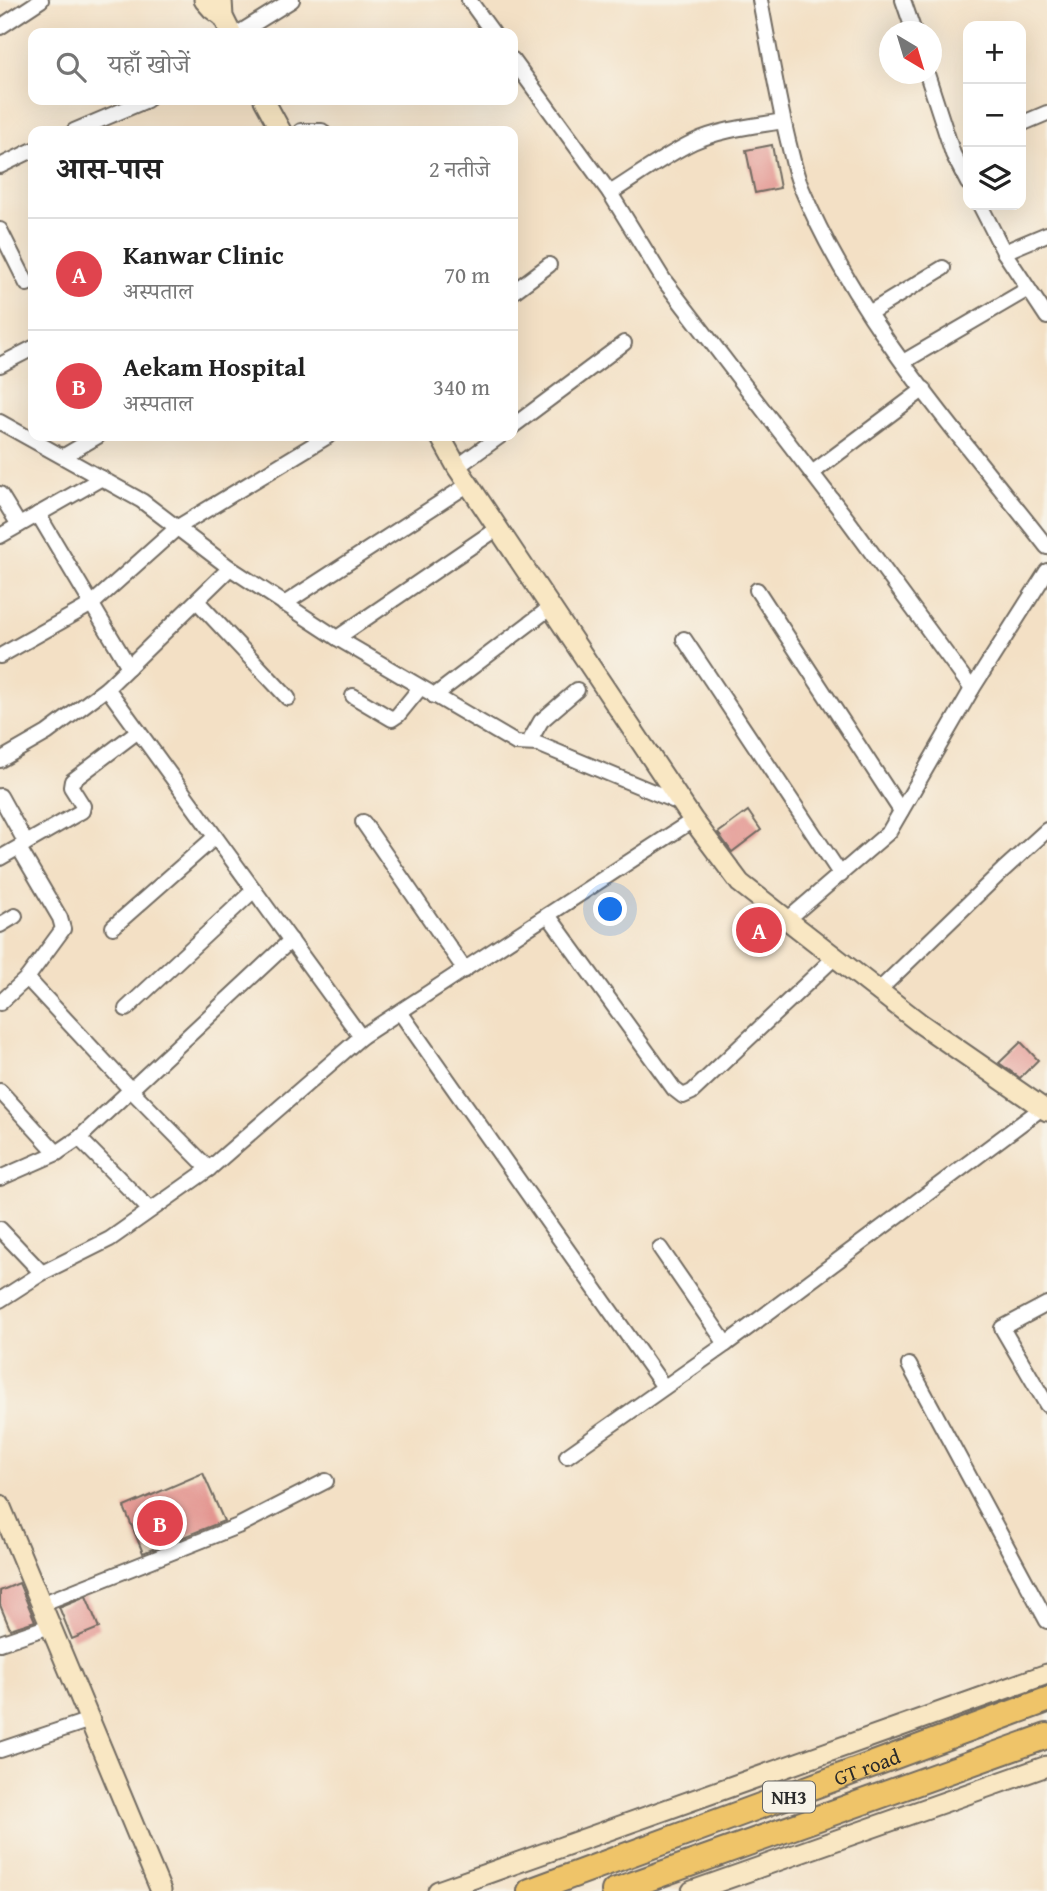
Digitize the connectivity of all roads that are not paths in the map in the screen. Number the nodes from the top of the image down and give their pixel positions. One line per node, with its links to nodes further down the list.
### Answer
1 (41, 0): 9 (street)
2 (204, 0): 7 (street)
3 (292, 0): 10 (street)
4 (469, 0): 11 (street)
5 (760, 0): 17 (street)
6 (903, 0): 8 (street)
7 (226, 17)
8 (910, 21)
9 (0, 27)
10 (247, 28)
11 (489, 28)
12 (518, 67): 26 (street)
13 (930, 84): 23 (street)
14 (135, 105): 19 (street)
15 (267, 105): 20 (street)
16 (1047, 113): 18 (street)
17 (783, 121): 26 (street); 36 (street)
18 (1026, 122)
19 (86, 126)
20 (278, 126)
21 (963, 149): 23 (street)
22 (28, 152): 24 (street)
23 (953, 154): 25 (street)
24 (0, 166)
25 (963, 173)
26 (610, 193): 53 (street)
27 (982, 210): 30 (street)
28 (0, 230): 33 (street)
29 (1047, 234): 30 (street)
30 (1004, 252): 35 (street)
31 (549, 265): 34 (street)
32 (943, 268): 36 (street)
33 (27, 284)
34 (518, 288)
35 (1028, 289): 37 (street); 40 (street)
36 (869, 313): 40 (street)
37 (1047, 317)
38 (624, 343): 44 (street)
39 (28, 351): 41 (street)
40 (903, 362): 42 (street)
41 (0, 365)
42 (924, 389): 53 (street); 62 (street)
43 (0, 422): 45 (street)
44 (518, 422)
45 (28, 437)
46 (36, 441): 51 (street)
47 (90, 441): 51 (street)
48 (320, 441): 59 (street)
49 (443, 441): 52 (street)
50 (493, 441): 52 (street)
51 (64, 456): 54 (street)
52 (457, 467): 55 (street)
53 (812, 473): 76 (street)
54 (102, 478): 57 (street); 59 (street)
55 (469, 484): 60 (street); 68 (street)
56 (0, 494): 58 (street)
57 (38, 514): 58 (street); 67 (street)
58 (19, 525): 61 (street)
59 (178, 527): 63 (street); 67 (street)
60 (498, 528): 69 (street); 70 (street)
61 (0, 536)
62 (1047, 547)
63 (230, 568): 66 (street); 68 (street)
64 (1047, 571): 76 (street)
65 (757, 590): 85 (street)
66 (197, 601): 73 (street); 80 (street)
67 (92, 604): 72 (street); 73 (street)
68 (284, 604): 70 (street)
69 (551, 607): 79 (street); 86 (street)
70 (337, 638): 75 (street)
71 (684, 639): 92 (street)
72 (0, 656)
73 (129, 667): 74 (street)
74 (107, 688): 81 (street); 83 (street)
75 (420, 688): 78 (street); 79 (street)
76 (972, 689): 85 (street)
77 (577, 690): 82 (street)
78 (353, 696)
79 (434, 696): 82 (street)
80 (288, 698)
81 (138, 731): 89 (street); 90 (street)
82 (529, 742): 86 (street)
83 (0, 760)
84 (0, 796): 90 (street)
85 (901, 811): 92 (street)
86 (688, 812): 94 (street); 96 (street)
87 (363, 822): 101 (street)
88 (1047, 830): 103 (street)
89 (215, 837): 93 (street); 98 (street)
90 (23, 846): 91 (street); 102 (street)
91 (0, 859)
92 (841, 875): 96 (street)
93 (254, 890): 99 (street); 105 (street)
94 (548, 915): 100 (street); 101 (street)
95 (15, 916): 97 (street)
96 (788, 920): 100 (street)
97 (0, 925)
98 (113, 927)
99 (291, 940): 107 (street); 108 (street)
100 (835, 957): 103 (street)
101 (464, 970): 106 (street)
102 (27, 978): 104 (street); 108 (street)
103 (878, 991): 110 (street)
104 (0, 1003)
105 (126, 1009)
106 (401, 1012): 107 (street); 123 (street)
107 (361, 1037): 113 (street)
108 (131, 1090): 111 (street); 113 (street)
109 (0, 1091): 112 (street)
110 (1044, 1110): 121 (street)
111 (79, 1138): 112 (street); 115 (street)
112 (57, 1153): 114 (street)
113 (209, 1169): 115 (street)
114 (0, 1178)
115 (150, 1210): 118 (street)
116 (0, 1229): 118 (street)
117 (660, 1248): 121 (street)
118 (42, 1273): 119 (street)
119 (0, 1300)
120 (1047, 1304): 124 (street)
121 (726, 1344): 123 (street)
122 (909, 1365): 129 (street)
123 (664, 1387): 125 (street)
124 (1047, 1405)
125 (567, 1456)
126 (326, 1481): 128 (street)
127 (2, 1515): 128 (street)
128 (41, 1604): 130 (street)
129 (1047, 1620)
130 (50, 1626): 131 (street); 134 (street)
131 (0, 1643)
132 (1047, 1674): 139 (street)
133 (1047, 1700): 140 (highway, GT road / NH3)
134 (90, 1720): 136 (street); 138 (street)
135 (1047, 1736): 141 (highway, GT road / NH3)
136 (0, 1751)
137 (1047, 1766): 142 (street)
138 (161, 1891)
139 (438, 1891)
140 (530, 1891)
141 (614, 1891)
142 (692, 1891)

